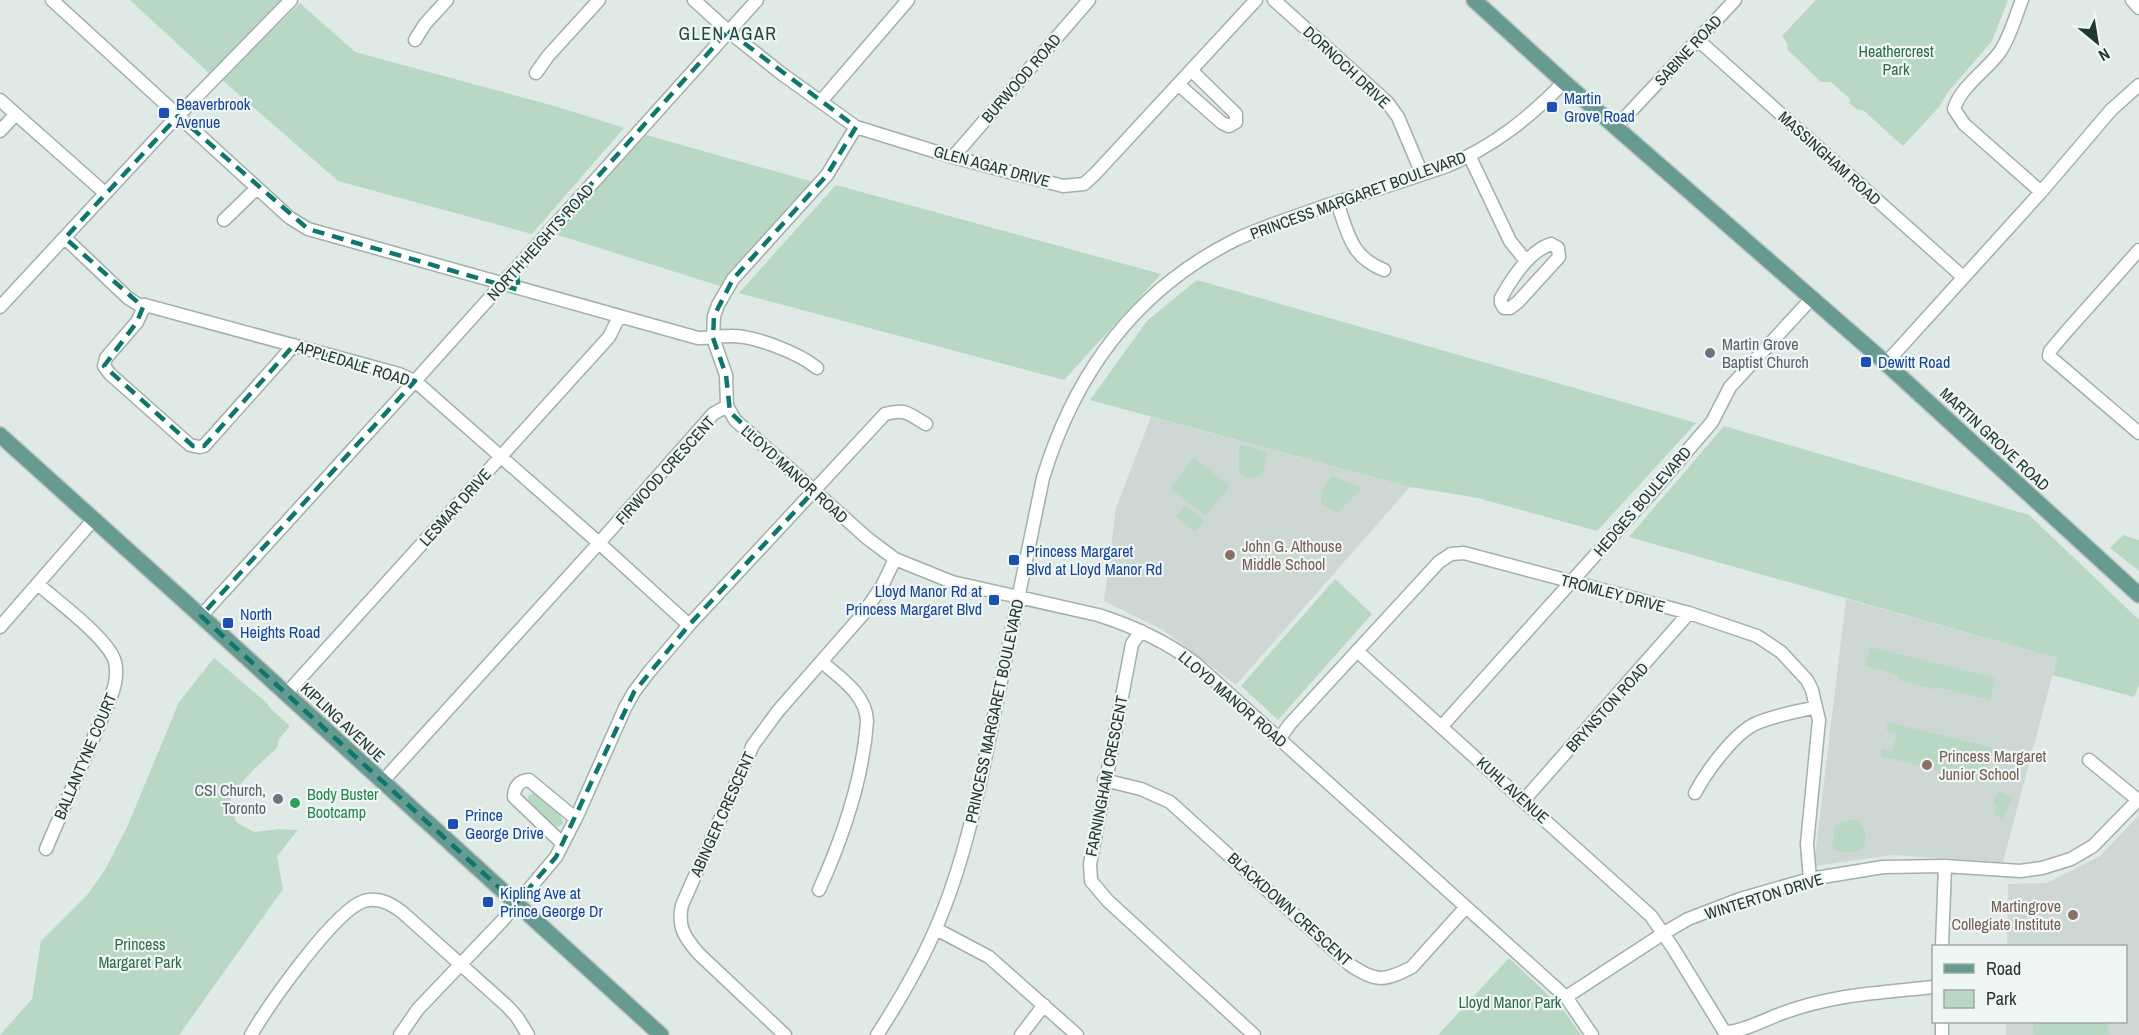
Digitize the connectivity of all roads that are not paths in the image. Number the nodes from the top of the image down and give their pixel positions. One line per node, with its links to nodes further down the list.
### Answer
1 (52, 0): 27 (street)
2 (291, 0): 27 (street)
3 (447, 0): 17 (street)
4 (599, 0): 20 (street)
5 (694, 0): 16 (street, GLEN AGAR DRIVE)
6 (757, 0): 16 (street, NORTH HEIGHTS ROAD)
7 (908, 0): 25 (street)
8 (1089, 0): 31 (street, BURWOOD ROAD)
9 (1256, 0): 19 (street, GLEN AGAR DRIVE)
10 (1274, 0): 33 (street, DORNOCH DRIVE)
11 (1474, 0): 21 (main road, MARTIN GROVE ROAD)
12 (1735, 0): 18 (street, SABINE ROAD)
13 (2022, 0): 35 (street)
14 (2132, 0): 15 (street)
15 (2139, 8)
16 (728, 31): 25 (street, GLEN AGAR DRIVE); 42 (street, NORTH HEIGHTS ROAD)
17 (415, 40)
18 (1698, 40): 29 (street, SABINE ROAD); 44 (street, MASSINGHAM ROAD)
19 (1192, 71): 22 (street, GLEN AGAR DRIVE); 22 (street)
20 (536, 73)
21 (1564, 82): 29 (main road, MARTIN GROVE ROAD); 32 (street, PRINCESS MARGARET BOULEVARD)
22 (1179, 85): 31 (street, GLEN AGAR DRIVE)
23 (2139, 85): 35 (street)
24 (0, 100): 26 (street)
25 (822, 100): 28 (street, GLEN AGAR DRIVE)
26 (16, 114): 30 (street); 36 (street)
27 (178, 116): 34 (street); 36 (street)
28 (856, 127): 31 (street, GLEN AGAR DRIVE); 51 (street, FIRWOOD CRESCENT)
29 (1616, 127): 47 (main road, MARTIN GROVE ROAD)
30 (0, 131)
31 (953, 157)
32 (1470, 157): 33 (street, PRINCESS MARGARET BOULEVARD); 41 (street)
33 (1422, 174): 37 (street, PRINCESS MARGARET BOULEVARD)
34 (256, 188): 38 (street); 45 (street)
35 (2041, 192): 44 (street)
36 (105, 194): 39 (street)
37 (1337, 202): 43 (street); 68 (street, PRINCESS MARGARET BOULEVARD)
38 (224, 220)
39 (65, 238): 48 (street); 49 (street, APPLEDALE ROAD)
40 (2139, 250): 58 (street)
41 (1526, 261): 41 (street)
42 (516, 267): 45 (street, NORTH HEIGHTS ROAD); 46 (street)
43 (1384, 270)
44 (1963, 276): 53 (street)
45 (502, 285): 46 (street); 55 (street, NORTH HEIGHTS ROAD)
46 (522, 290): 50 (street)
47 (1812, 298): 53 (main road, MARTIN GROVE ROAD); 65 (street, HEDGES BOULEVARD)
48 (2, 301)
49 (145, 305): 52 (street, APPLEDALE ROAD); 52 (street)
50 (619, 317): 51 (street); 60 (street, LESMAR DRIVE)
51 (713, 338): 54 (street); 56 (street, FIRWOOD CRESCENT)
52 (294, 345): 55 (street, APPLEDALE ROAD)
53 (1886, 363): 67 (main road, MARTIN GROVE ROAD)
54 (817, 368)
55 (415, 381): 60 (street, APPLEDALE ROAD); 70 (street, NORTH HEIGHTS ROAD)
56 (727, 406): 61 (street, LLOYD MANOR ROAD); 63 (street, FIRWOOD CRESCENT)
57 (926, 424): 61 (street)
58 (2138, 428)
59 (0, 435): 62 (main road, KIPLING AVENUE)
60 (500, 457): 63 (street, APPLEDALE ROAD); 76 (street, LESMAR DRIVE)
61 (814, 491): 64 (street, LLOYD MANOR ROAD); 71 (street)
62 (94, 519): 66 (street); 70 (main road, KIPLING AVENUE)
63 (599, 543): 71 (street, APPLEDALE ROAD); 82 (street, FIRWOOD CRESCENT)
64 (895, 559): 68 (street, LLOYD MANOR ROAD); 75 (street, ABINGER CRESCENT)
65 (1573, 582): 69 (street, TROMLEY DRIVE); 74 (street, TROMLEY DRIVE); 78 (street, HEDGES BOULEVARD)
66 (39, 585): 72 (street); 88 (street, BALLANTYNE COURT)
67 (2139, 595)
68 (1018, 597): 73 (street, LLOYD MANOR ROAD); 94 (street, PRINCESS MARGARET BOULEVARD)
69 (1689, 613): 77 (street, TROMLEY DRIVE); 85 (street, BRYNSTON ROAD)
70 (201, 615): 76 (main road, KIPLING AVENUE)
71 (689, 625): 86 (street)
72 (0, 627)
73 (1141, 631): 79 (street, LLOYD MANOR ROAD); 81 (street, FARNINGHAM CRESCENT)
74 (1357, 651): 78 (street, KUHL AVENUE); 79 (street, TROMLEY DRIVE)
75 (822, 662): 91 (street); 105 (street, ABINGER CRESCENT)
76 (286, 694): 82 (main road, KIPLING AVENUE)
77 (1816, 707): 83 (street); 90 (street, TROMLEY DRIVE)
78 (1442, 726): 85 (street, KUHL AVENUE)
79 (1280, 738): 93 (street, LLOYD MANOR ROAD)
80 (2089, 760): 84 (street)
81 (1104, 780): 93 (street, BLACKDOWN CRESCENT); 109 (street, FARNINGHAM CRESCENT)
82 (382, 782): 92 (main road, KIPLING AVENUE)
83 (1695, 793)
84 (2138, 799): 89 (street, WINTERTON DRIVE)
85 (1524, 800): 95 (street, KUHL AVENUE)
86 (575, 818): 87 (street); 87 (street)
87 (562, 843): 92 (street)
88 (46, 849)
89 (1945, 866): 90 (street, WINTERTON DRIVE); 96 (street)
90 (1810, 879): 95 (street, WINTERTON DRIVE)
91 (819, 890)
92 (516, 903): 97 (street); 104 (main road, KIPLING AVENUE)
93 (1466, 907): 99 (street, LLOYD MANOR ROAD)
94 (936, 929): 100 (street); 106 (street, PRINCESS MARGARET BOULEVARD)
95 (1664, 933): 98 (street, KUHL AVENUE); 99 (street, WINTERTON DRIVE)
96 (1942, 945)
97 (461, 965): 101 (street); 102 (street); 103 (street)
98 (1932, 987)
99 (1566, 997): 110 (street, LLOYD MANOR ROAD)
100 (1044, 1005): 107 (street); 108 (street)
101 (251, 1035)
102 (400, 1035)
103 (528, 1035)
104 (661, 1035)
105 (785, 1035)
106 (877, 1035)
107 (1022, 1035)
108 (1077, 1035)
109 (1254, 1035)
110 (1592, 1035)

